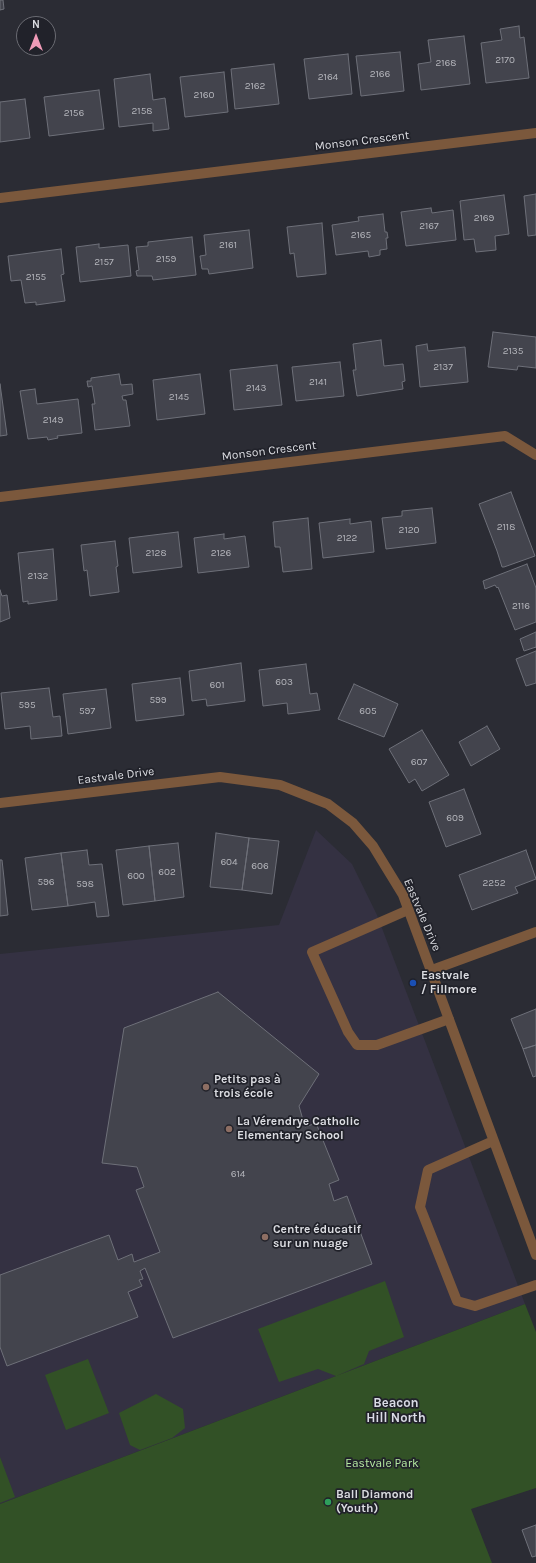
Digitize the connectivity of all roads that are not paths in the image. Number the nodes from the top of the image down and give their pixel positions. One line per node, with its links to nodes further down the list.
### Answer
1 (536, 133): 2 (street, Monson Crescent)
2 (0, 198)
3 (536, 455): 4 (street, Monson Crescent)
4 (0, 497)
5 (0, 803): 6 (street, Eastvale Drive)
6 (408, 910): 8 (street, Eastvale Drive); 9 (street)
7 (536, 932): 8 (street)
8 (432, 970): 9 (street, Eastvale Drive)
9 (449, 1019): 10 (street, Eastvale Drive)
10 (493, 1141): 11 (street, Eastvale Drive); 12 (street)
11 (536, 1255)
12 (536, 1285)

